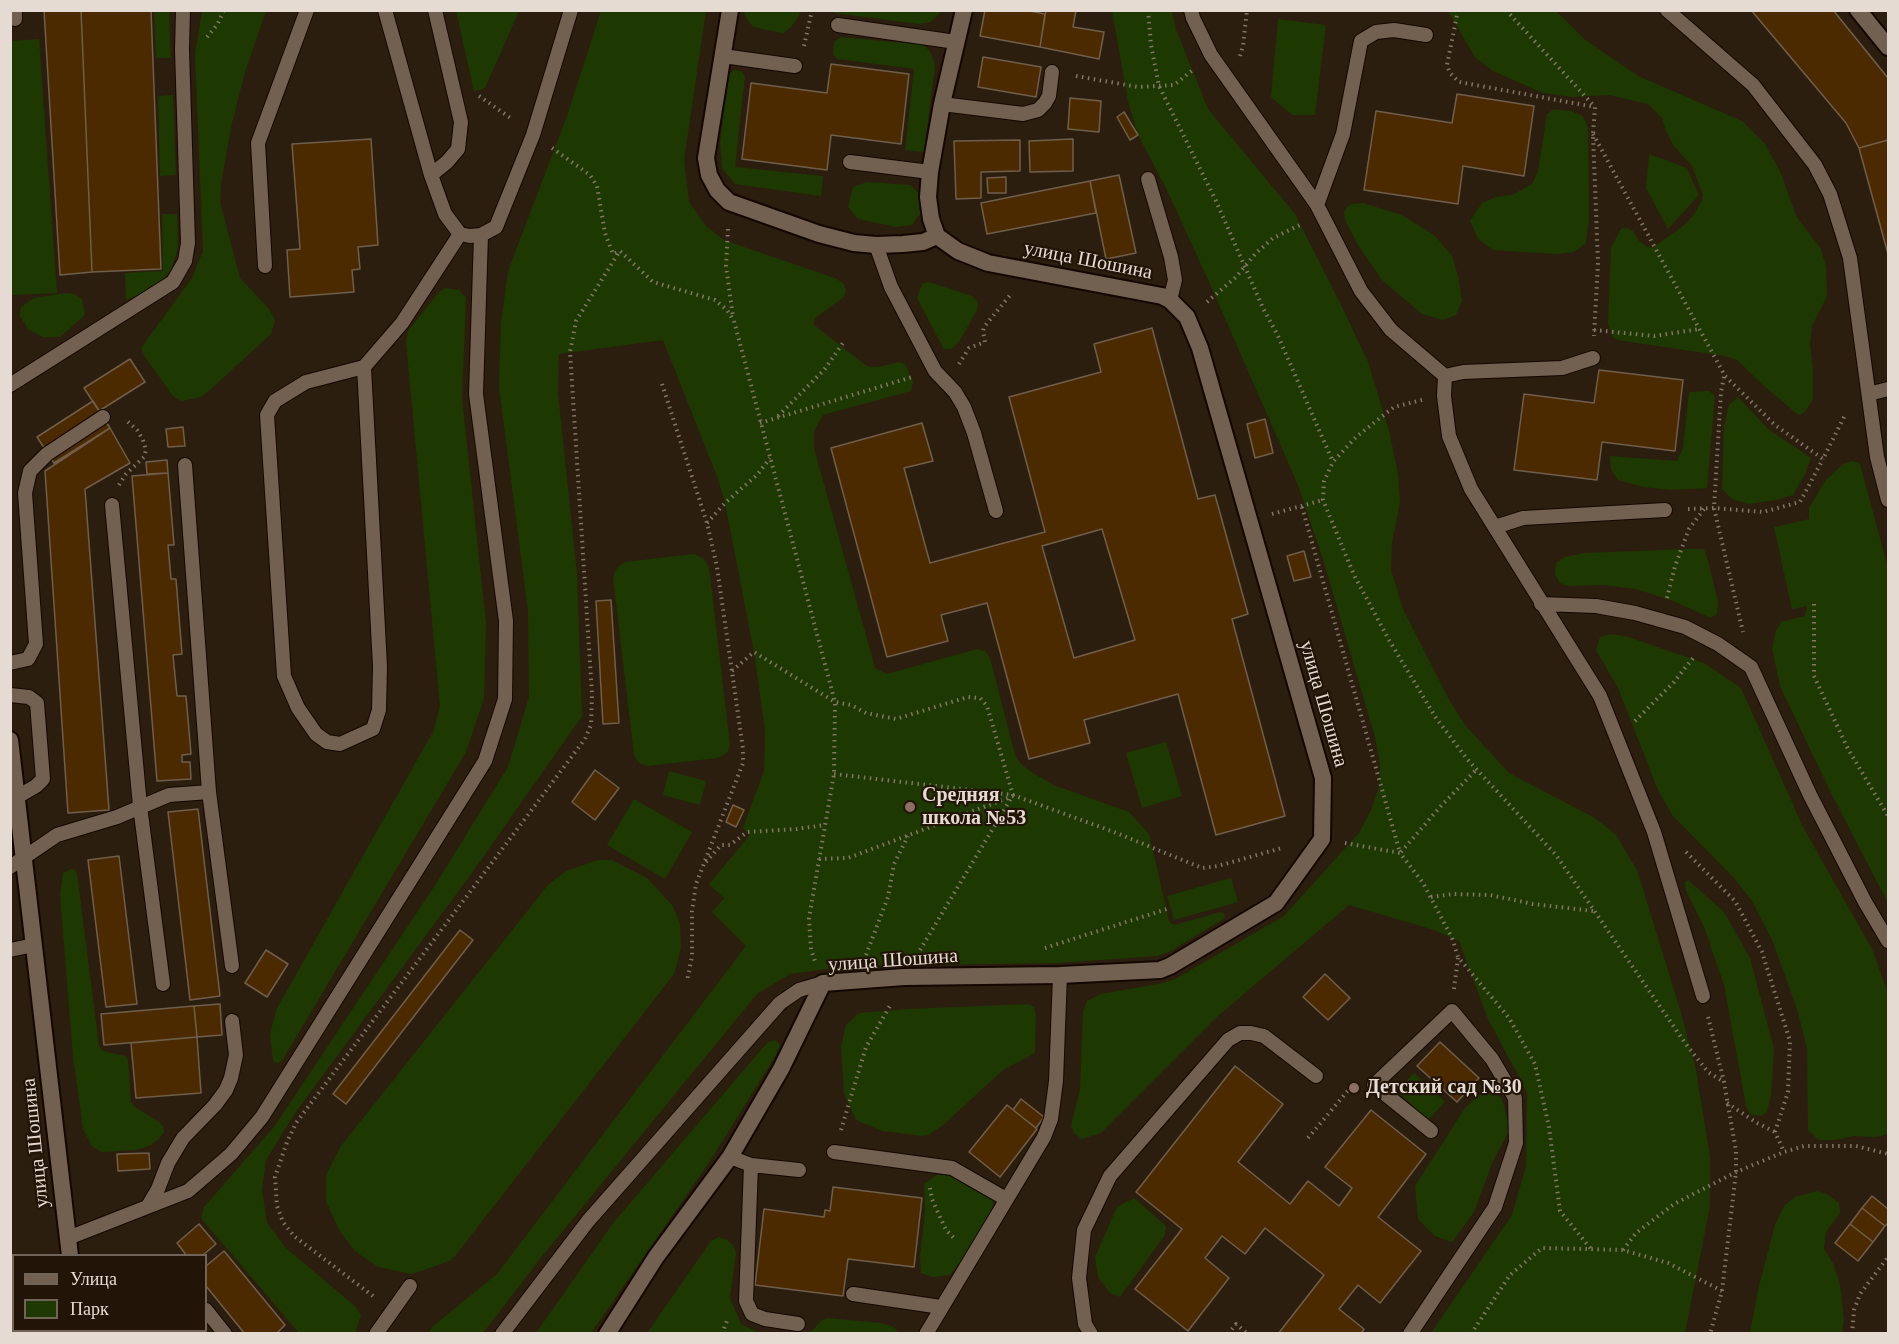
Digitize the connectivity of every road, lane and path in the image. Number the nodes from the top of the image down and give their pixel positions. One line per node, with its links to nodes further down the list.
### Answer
1 (183, 10): 58 (lane)
2 (308, 10): 42 (lane)
3 (385, 10): 34 (lane)
4 (435, 10): 34 (lane)
5 (571, 10): 30 (lane)
6 (730, 10): 20 (street)
7 (812, 10): 22 (path)
8 (964, 10): 18 (street)
9 (1148, 10): 25 (path)
10 (1191, 10): 21 (lane)
11 (1247, 10): 24 (path)
12 (1458, 10): 28 (path)
13 (1506, 10): 28 (path)
14 (1667, 10): 60 (lane)
15 (1858, 10): 19 (street)
16 (838, 25): 18 (lane)
17 (1426, 35): 37 (lane)
18 (956, 42): 27 (street)
19 (1888, 47)
20 (723, 56): 22 (lane); 36 (street)
21 (1211, 56): 24 (lane); 25 (path)
22 (795, 66)
23 (1052, 72): 25 (path); 27 (lane)
24 (1228, 81): 37 (lane)
25 (1159, 86): 43 (path)
26 (474, 92): 30 (path)
27 (942, 104): 33 (street)
28 (1595, 107): 29 (path)
29 (1593, 134): 48 (path); 49 (path)
30 (533, 135): 39 (lane)
31 (548, 144): 47 (path)
32 (850, 162): 33 (lane)
33 (930, 172): 40 (street)
34 (431, 175): 38 (lane)
35 (1148, 179): 45 (lane)
36 (729, 202): 41 (street); 47 (path)
37 (1319, 210): 43 (path); 54 (lane)
38 (460, 234): 39 (lane); 52 (lane)
39 (481, 235): 142 (lane)
40 (937, 236): 41 (street); 44 (street, улица Шошина)
41 (876, 246): 77 (lane)
42 (265, 266)
43 (1245, 267): 46 (path); 68 (path)
44 (1028, 272): 45 (street, улица Шошина); 53 (path)
45 (1170, 300): 46 (street, улица Шошина)
46 (1187, 317): 78 (street, улица Шошина)
47 (734, 321): 65 (path)
48 (1700, 329): 49 (path); 55 (path)
49 (1594, 330): 51 (path)
50 (843, 343): 64 (path)
51 (1593, 358): 54 (lane)
52 (364, 367): 52 (lane)
53 (957, 367)
54 (1445, 376): 80 (lane)
55 (1725, 376): 67 (path); 75 (path)
56 (896, 382): 64 (path)
57 (662, 384): 79 (path)
58 (10, 386)
59 (1888, 389): 60 (lane)
60 (1869, 394): 71 (lane)
61 (1394, 407): 68 (path)
62 (1847, 411): 67 (path)
63 (103, 417): 72 (path); 85 (lane)
64 (777, 417): 65 (path)
65 (760, 423): 66 (path)
66 (770, 457): 79 (path); 89 (path)
67 (1822, 459): 75 (path)
68 (1333, 462): 70 (path)
69 (185, 465): 94 (lane)
70 (1323, 500): 73 (path); 92 (path)
71 (1888, 500)
72 (112, 505): 97 (lane)
73 (1302, 507): 78 (path); 103 (path)
74 (1704, 508): 83 (path)
75 (1714, 508): 86 (path)
76 (1665, 510): 80 (lane)
77 (996, 511)
78 (1248, 520): 102 (street, улица Шошина)
79 (707, 523): 87 (path)
80 (1495, 527): 81 (lane)
81 (1541, 604): 83 (lane); 90 (lane)
82 (1814, 604): 98 (path)
83 (1662, 620): 84 (lane)
84 (1708, 639): 86 (lane); 90 (path)
85 (10, 663)
86 (1751, 667): 111 (lane)
87 (732, 671): 89 (path); 106 (path)
88 (10, 695): 96 (lane)
89 (835, 702): 93 (path); 95 (path)
90 (1618, 739): 100 (lane)
91 (10, 740): 96 (street, улица Шошина)
92 (1477, 769): 103 (path); 110 (path)
93 (834, 774): 95 (path); 99 (path)
94 (209, 792): 97 (lane); 116 (lane)
95 (1013, 795): 101 (path); 102 (path); 118 (path)
96 (17, 797): 105 (street, улица Шошина)
97 (140, 806): 105 (lane); 122 (lane)
98 (1888, 816)
99 (825, 825): 104 (path); 106 (path)
100 (1654, 832): 123 (lane); 131 (path)
101 (909, 835): 104 (path); 120 (path)
102 (1322, 839): 103 (path); 117 (street, улица Шошина)
103 (1400, 853): 107 (path)
104 (818, 859): 121 (path)
105 (17, 863): 112 (street, улица Шошина)
106 (704, 864): 119 (path)
107 (1423, 883)
108 (1431, 897): 110 (path)
109 (1170, 908): 114 (path)
110 (1594, 911): 127 (path)
111 (1888, 941)
112 (34, 945): 113 (lane); 143 (street, улица Шошина)
113 (10, 950)
114 (1040, 950)
115 (1458, 957): 124 (path)
116 (232, 966)
117 (1060, 975): 118 (street, улица Шошина); 141 (lane)
118 (904, 977): 120 (street, улица Шошина); 133 (path)
119 (687, 981)
120 (856, 981): 121 (street, улица Шошина)
121 (823, 983): 136 (street, улица Шошина); 158 (lane)
122 (163, 984)
123 (1703, 996): 127 (path)
124 (1452, 1011): 128 (lane); 164 (lane)
125 (232, 1021): 142 (lane)
126 (1316, 1076): 161 (lane)
127 (1724, 1082): 129 (path)
128 (1374, 1085): 130 (lane); 132 (path)
129 (1727, 1102): 131 (path); 140 (path)
130 (1431, 1131)
131 (1775, 1132): 134 (path)
132 (1308, 1138)
133 (834, 1152): 137 (lane)
134 (1784, 1152): 135 (path); 140 (path)
135 (1888, 1154)
136 (730, 1157): 138 (lane); 159 (street, улица Шошина)
137 (926, 1163): 141 (lane); 144 (path)
138 (751, 1165): 139 (lane); 153 (lane)
139 (799, 1170)
140 (1736, 1172): 145 (path); 149 (path)
141 (1006, 1199): 144 (lane)
142 (148, 1206): 143 (lane)
143 (68, 1238): 146 (street, улица Шошина)
144 (978, 1247): 151 (lane)
145 (1623, 1250): 149 (path); 165 (path)
146 (70, 1254)
147 (1888, 1257): 167 (path)
148 (410, 1286): 157 (lane)
149 (1722, 1291): 166 (path)
150 (853, 1294): 151 (lane)
151 (941, 1307): 160 (lane)
152 (207, 1311): 156 (lane)
153 (798, 1324)
154 (24, 1332): 155 (lane)
155 (12, 1334)
156 (225, 1334)
157 (376, 1334)
158 (502, 1334)
159 (607, 1334)
160 (926, 1334)
161 (1091, 1334)
162 (1228, 1334): 163 (path)
163 (1248, 1334)
164 (1410, 1334)
165 (1471, 1334)
166 (1710, 1334)
167 (1852, 1334)

